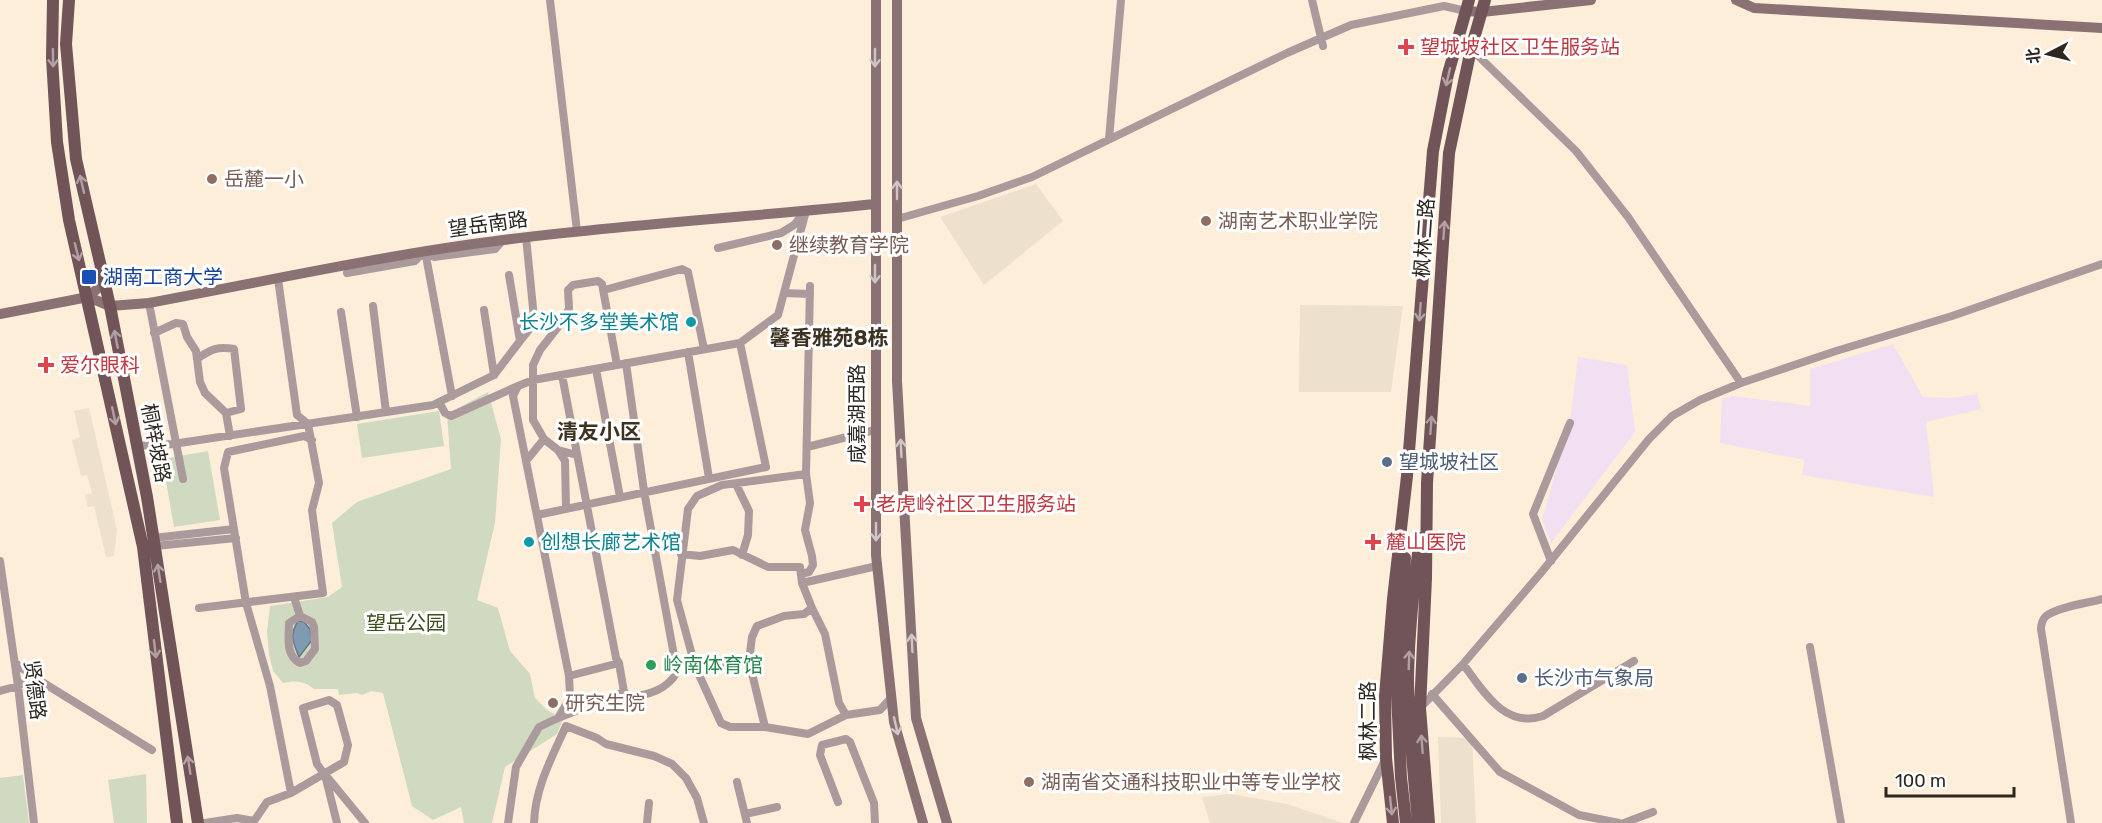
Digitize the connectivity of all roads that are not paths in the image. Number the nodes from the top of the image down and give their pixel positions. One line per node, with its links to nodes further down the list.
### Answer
1 (53, 0): 30 (main road, 桐梓坡路, one-way to 30)
2 (69, 0): 27 (main road, 桐梓坡路, one-way to 2)
3 (550, 0): 19 (street)
4 (876, 0): 16 (main road, 咸嘉湖西路, one-way to 16)
5 (897, 0): 18 (main road, 咸嘉湖西路, one-way to 5)
6 (1121, 0): 15 (street)
7 (1312, 0): 13 (street)
8 (1591, 0): 11 (main road)
9 (1736, 0): 12 (main road)
10 (1467, 6): 11 (main road); 13 (street); 68 (main road, 枫林二路, one-way to 68)
11 (1483, 6): 14 (main road, 枫林二路)
12 (2102, 27)
13 (1322, 42): 15 (street)
14 (1471, 49): 48 (street); 71 (main road, 枫林二路, one-way to 14)
15 (1109, 140): 18 (street)
16 (875, 204): 17 (main road, 望岳南路); 57 (main road, 咸嘉湖西路, one-way to 57)
17 (806, 211): 19 (main road, 望岳南路); 21 (street); 29 (street)
18 (897, 219): 135 (main road, 咸嘉湖西路, one-way to 18)
19 (577, 231): 20 (main road, 望岳南路)
20 (526, 237): 22 (main road, 望岳南路); 38 (street)
21 (718, 248)
22 (424, 251): 24 (street); 26 (main road, 望岳南路); 50 (street)
23 (2102, 264): 48 (street)
24 (347, 273)
25 (509, 275): 38 (street)
26 (278, 279): 31 (main road, 望岳南路); 56 (street)
27 (105, 282): 30 (main road); 32 (main road, 桐梓坡路)
28 (604, 290): 40 (street); 43 (street); 47 (street)
29 (784, 293): 39 (street); 63 (street)
30 (88, 297): 32 (main road); 36 (main road); 123 (main road, 桐梓坡路, one-way to 123)
31 (149, 303): 32 (main road, 望岳南路); 37 (street)
32 (110, 306): 62 (main road, 桐梓坡路, one-way to 32)
33 (373, 306): 52 (street)
34 (484, 310): 45 (street)
35 (341, 312): 54 (street)
36 (0, 314)
37 (154, 333): 42 (street); 61 (street)
38 (519, 341): 45 (street)
39 (740, 343): 40 (street); 69 (street)
40 (704, 349): 41 (street)
41 (688, 352): 43 (street); 69 (street)
42 (197, 359): 53 (street); 53 (street)
43 (621, 364): 44 (street); 73 (street)
44 (596, 369): 46 (street); 74 (street)
45 (494, 375): 50 (street)
46 (562, 375): 47 (street); 65 (street)
47 (533, 380): 49 (street); 59 (street)
48 (1741, 383): 83 (street)
49 (518, 386): 51 (street); 66 (street)
50 (452, 396): 51 (street)
51 (440, 402): 52 (street)
52 (386, 412): 54 (street)
53 (226, 413): 58 (street)
54 (357, 417): 56 (street)
55 (1570, 423): 83 (street)
56 (308, 424): 58 (street); 60 (street)
57 (875, 430): 63 (street); 84 (main road, 咸嘉湖西路, one-way to 84)
58 (230, 436): 61 (street)
59 (544, 439): 64 (street); 66 (street)
60 (312, 440): 78 (street); 87 (street)
61 (176, 444): 62 (street); 70 (street)
62 (136, 446): 79 (main road, 桐梓坡路)
63 (807, 447): 67 (street)
64 (558, 450): 65 (street); 76 (street)
65 (577, 455): 75 (street)
66 (526, 461): 77 (street)
67 (806, 474): 72 (street); 86 (street)
68 (1407, 476): 85 (main road, 枫林二路); 112 (main road, 枫林二路)
69 (710, 478): 73 (street)
70 (183, 479)
71 (1427, 483): 85 (main road, 枫林二路); 107 (main road, 枫林二路)
72 (736, 484): 80 (street); 81 (street)
73 (644, 491): 74 (street); 104 (street)
74 (620, 497): 75 (street)
75 (587, 504): 76 (street); 97 (street)
76 (566, 508): 77 (street)
77 (537, 515): 100 (street)
78 (235, 534): 79 (street); 89 (street)
79 (154, 542): 124 (main road, 桐梓坡路, one-way to 79)
80 (681, 554): 81 (street); 99 (street)
81 (742, 555): 86 (street)
82 (0, 561): 96 (street, 贤德路)
83 (1551, 561): 98 (street)
84 (877, 566): 86 (street); 106 (main road, 咸嘉湖西路)
85 (1410, 574): 138 (main road); 139 (main road, one-way to 85)
86 (802, 579): 91 (street)
87 (294, 597): 89 (street); 92 (street)
88 (2102, 599): 143 (street)
89 (246, 603): 90 (street); 115 (street)
90 (199, 608)
91 (812, 608): 94 (street); 108 (street)
92 (300, 616): 92 (street)
93 (1810, 647): 142 (street)
94 (749, 661): 99 (street); 110 (street)
95 (1634, 662): 98 (street)
96 (15, 663): 101 (street); 102 (street, 贤德路)
97 (619, 663): 100 (street); 104 (street)
98 (1463, 664): 105 (street)
99 (695, 666): 110 (street)
100 (569, 676): 109 (street)
101 (34, 677): 102 (street); 111 (street)
102 (18, 686): 103 (street); 122 (street, 贤德路)
103 (0, 691)
104 (624, 692): 109 (street)
105 (1432, 694): 107 (street); 141 (street)
106 (891, 698): 108 (street); 134 (main road, 咸嘉湖西路, one-way to 134)
107 (1419, 708): 140 (main road, 枫林二路, one-way to 107)
108 (846, 715): 110 (street)
109 (558, 717): 128 (street)
110 (765, 727)
111 (152, 750)
112 (1386, 758): 136 (street); 137 (main road, 枫林二路, one-way to 137)
113 (325, 775): 113 (street); 115 (street); 126 (street); 127 (street)
114 (738, 782): 120 (street)
115 (291, 794): 121 (street)
116 (838, 802): 133 (street)
117 (648, 803): 130 (street)
118 (777, 807): 120 (street)
119 (1653, 812): 141 (street)
120 (745, 814): 132 (street)
121 (238, 821): 125 (street)
122 (34, 823)
123 (177, 823)
124 (198, 823)
125 (205, 823)
126 (337, 823)
127 (365, 823)
128 (508, 823)
129 (534, 823): 131 (street)
130 (648, 823)
131 (704, 823)
132 (747, 823)
133 (875, 823)
134 (923, 823)
135 (947, 823)
136 (1354, 823)
137 (1393, 823)
138 (1406, 823)
139 (1418, 823)
140 (1429, 823)
141 (1621, 823)
142 (1841, 823)
143 (2071, 823)

